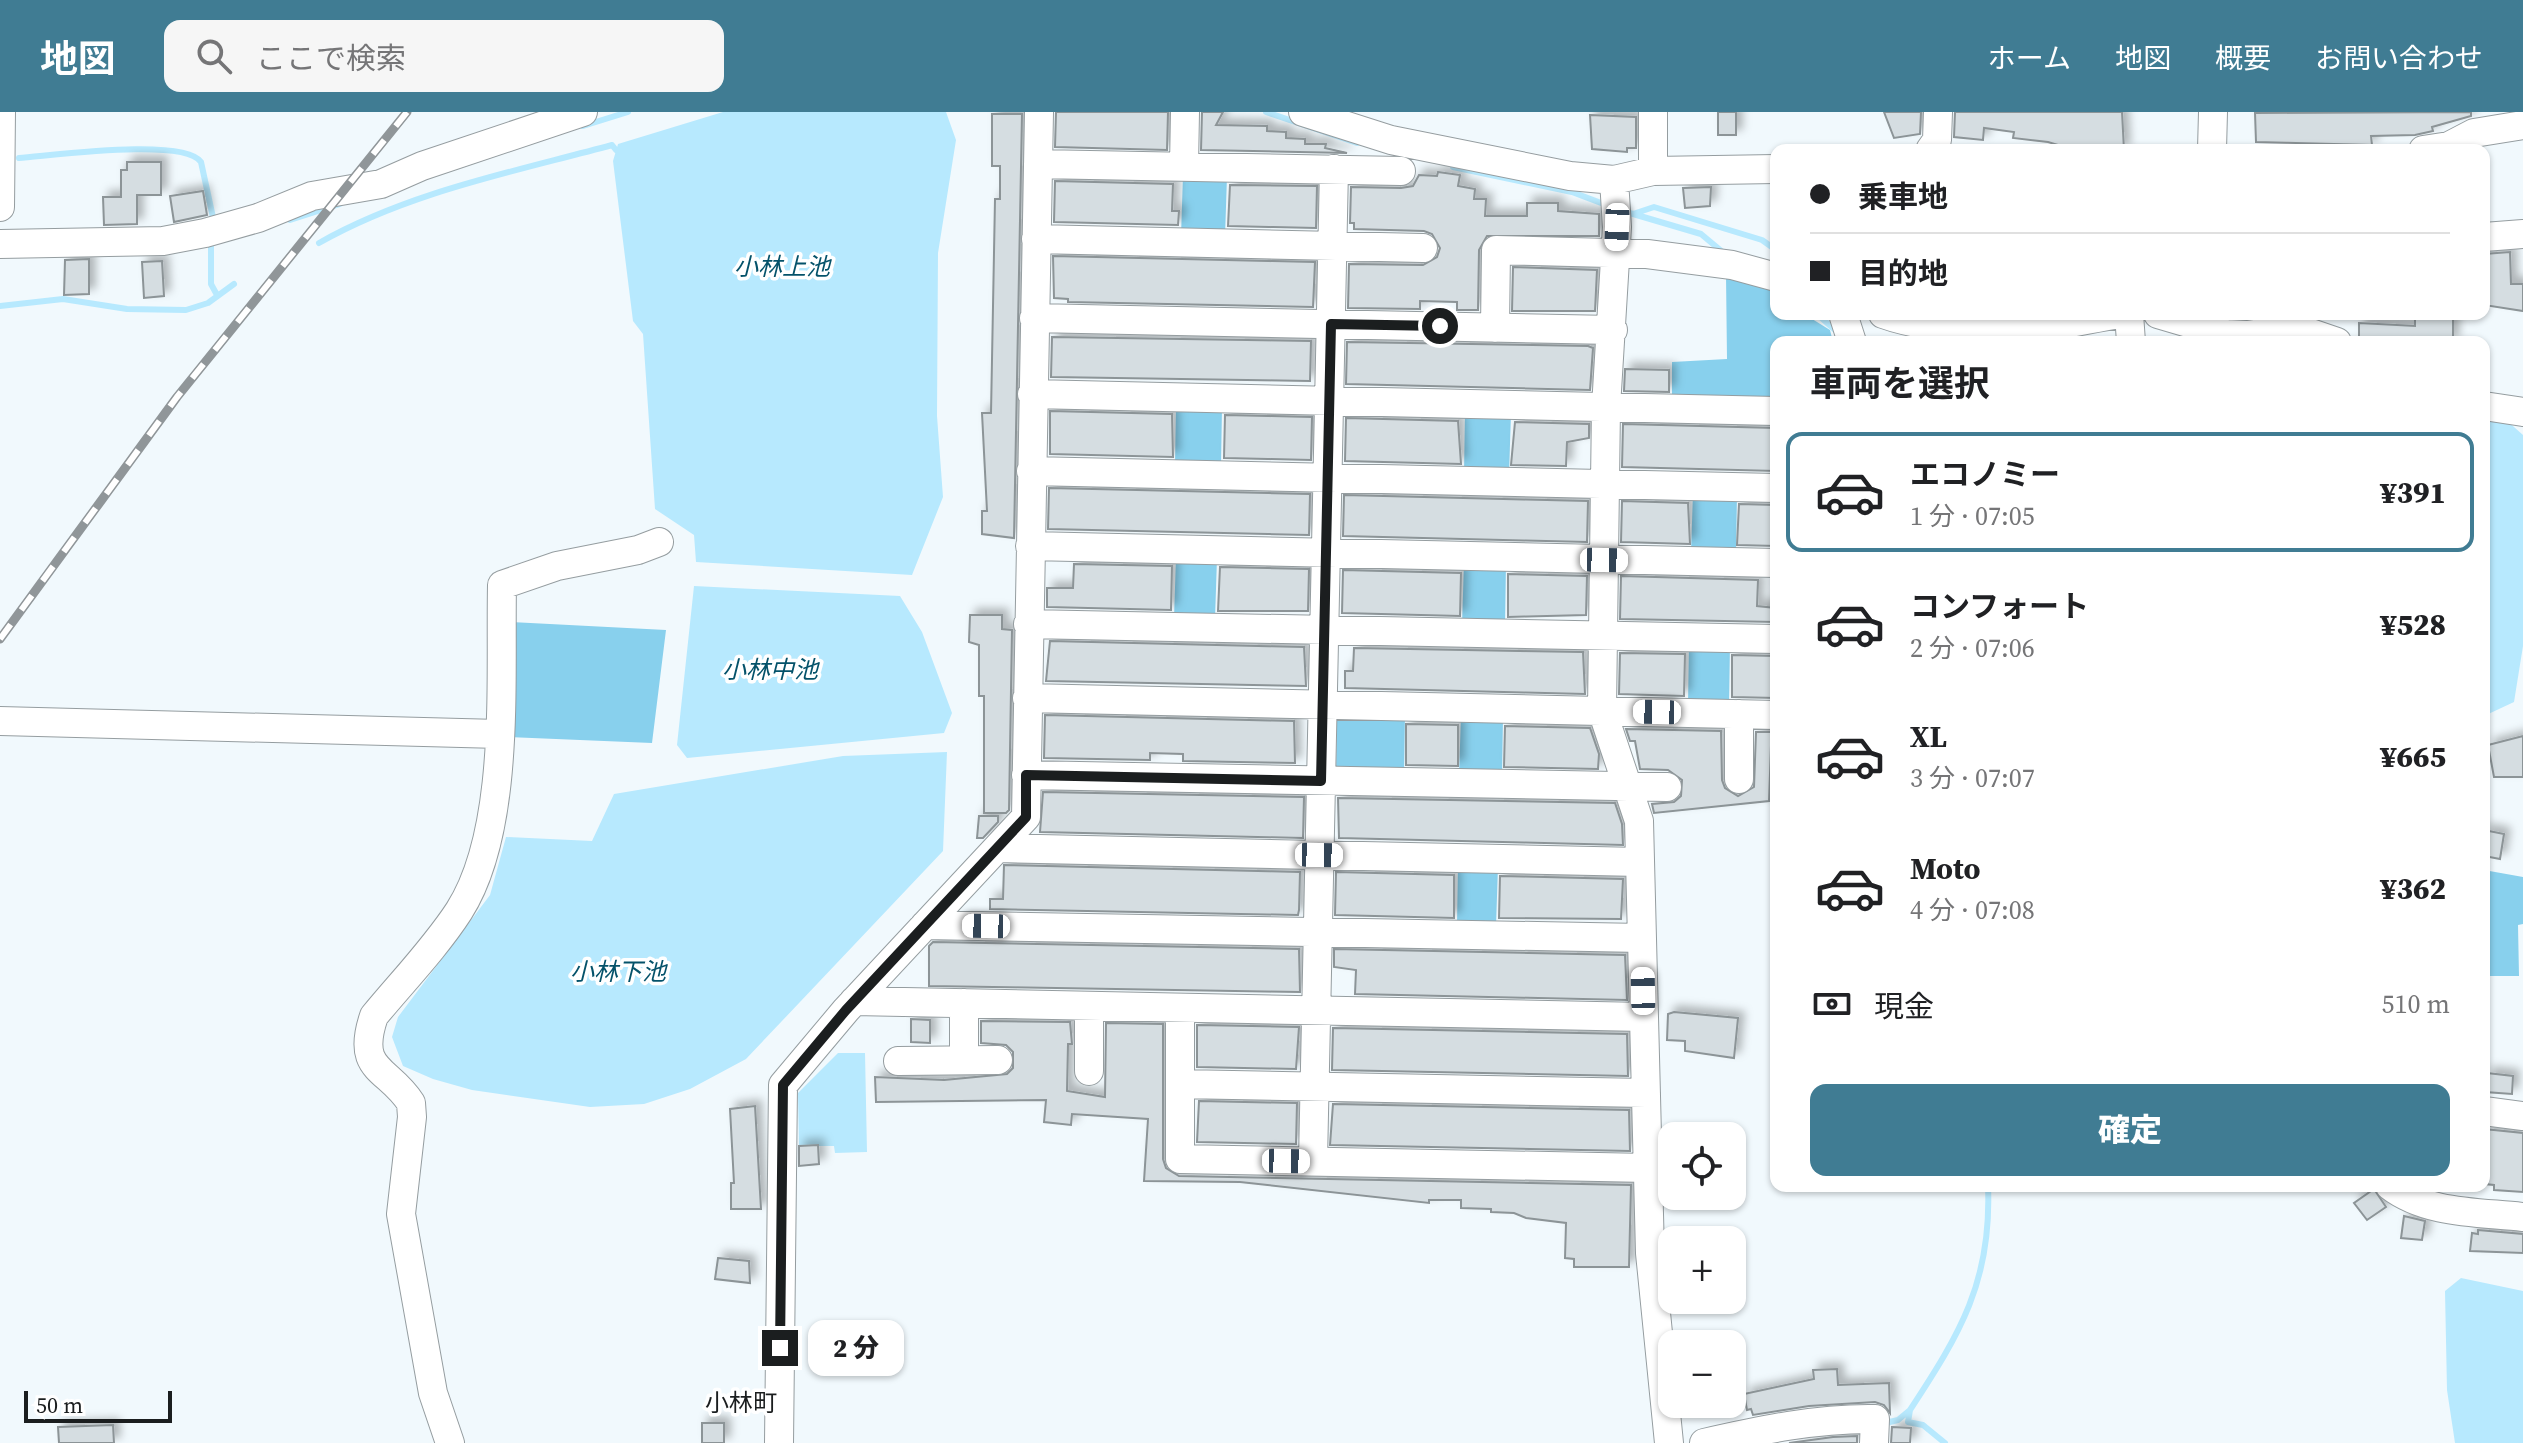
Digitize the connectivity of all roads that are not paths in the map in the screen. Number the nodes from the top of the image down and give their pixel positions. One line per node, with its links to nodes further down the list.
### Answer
1 (1, 112): 20 (street)
2 (583, 112): 25 (street)
3 (1039, 112): 13 (street)
4 (1185, 112): 14 (street)
5 (1303, 112): 19 (street)
6 (1653, 112): 18 (street)
7 (1938, 112): 10 (street)
8 (2213, 112): 11 (street)
9 (2523, 125): 12 (street)
10 (1934, 144)
11 (2212, 144)
12 (2453, 144)
13 (1038, 164): 14 (street); 23 (street)
14 (1184, 166): 15 (street)
15 (1334, 169): 17 (street); 26 (street)
16 (1770, 169): 18 (street)
17 (1401, 171)
18 (1653, 171): 19 (street)
19 (1615, 186): 24 (street)
20 (0, 207)
21 (2523, 234): 22 (street)
22 (2490, 237)
23 (1036, 239): 26 (street); 29 (street)
24 (1616, 240): 28 (street); 35 (street); 36 (street)
25 (0, 244)
26 (1333, 246): 27 (street); 34 (street)
27 (1423, 248)
28 (1755, 271)
29 (1034, 318): 34 (street); 40 (street)
30 (1917, 320): 37 (street)
31 (2091, 320): 38 (street)
32 (2178, 320): 33 (street)
33 (2303, 321): 39 (street)
34 (1331, 324): 35 (street); 41 (street)
35 (1495, 328): 36 (street)
36 (1613, 330): 42 (street)
37 (1954, 334): 38 (street)
38 (2036, 334)
39 (2327, 336)
40 (1032, 394): 41 (street); 46 (street)
41 (1329, 401): 42 (street); 47 (street)
42 (1606, 407): 44 (street); 48 (street)
43 (2490, 407): 45 (street)
44 (1770, 411)
45 (2523, 412)
46 (1031, 471): 47 (street); 51 (street)
47 (1327, 478): 48 (street); 52 (street)
48 (1605, 484): 49 (street); 53 (street)
49 (1770, 488)
50 (659, 542): 65 (street)
51 (1030, 546): 52 (street); 55 (street)
52 (1326, 553): 53 (street); 56 (street)
53 (1604, 560): 54 (street); 57 (street)
54 (1770, 563)
55 (1028, 624): 56 (street); 59 (street)
56 (1324, 630): 57 (street); 60 (street)
57 (1603, 636): 58 (street); 61 (street)
58 (1770, 639)
59 (1027, 698): 60 (street); 66 (street)
60 (1323, 704): 61 (street); 68 (street)
61 (1602, 710): 62 (street); 69 (street)
62 (1739, 714): 63 (street); 67 (street)
63 (1770, 715)
64 (0, 721): 65 (street)
65 (499, 734): 97 (street)
66 (1026, 775): 68 (street); 71 (street)
67 (1739, 779)
68 (1321, 781): 69 (street); 72 (street)
69 (1627, 786): 70 (street); 73 (street)
70 (1667, 787)
71 (998, 848): 72 (street); 74 (street)
72 (1319, 855): 73 (street); 75 (street)
73 (1640, 862): 76 (street)
74 (925, 925): 75 (street); 77 (street)
75 (1318, 932): 76 (street); 81 (street)
76 (1642, 938): 82 (street)
77 (854, 1001): 78 (street); 98 (street)
78 (964, 1003): 79 (street); 85 (street)
79 (1089, 1006): 80 (street); 86 (street)
80 (1180, 1008): 81 (street); 87 (street)
81 (1316, 1010): 82 (street); 88 (street)
82 (1644, 1017): 89 (street)
83 (998, 1060): 85 (street)
84 (898, 1061): 85 (street)
85 (957, 1065)
86 (1089, 1071)
87 (1180, 1084): 88 (street); 92 (street)
88 (1315, 1086): 89 (street); 92 (street)
89 (1646, 1093): 93 (street)
90 (2490, 1112): 91 (street)
91 (2523, 1116)
92 (1313, 1161): 93 (street)
93 (1648, 1168): 99 (street)
94 (2398, 1192): 95 (street)
95 (2523, 1217)
96 (1875, 1431): 100 (street)
97 (450, 1443)
98 (779, 1443)
99 (1669, 1443)
100 (1704, 1443)

